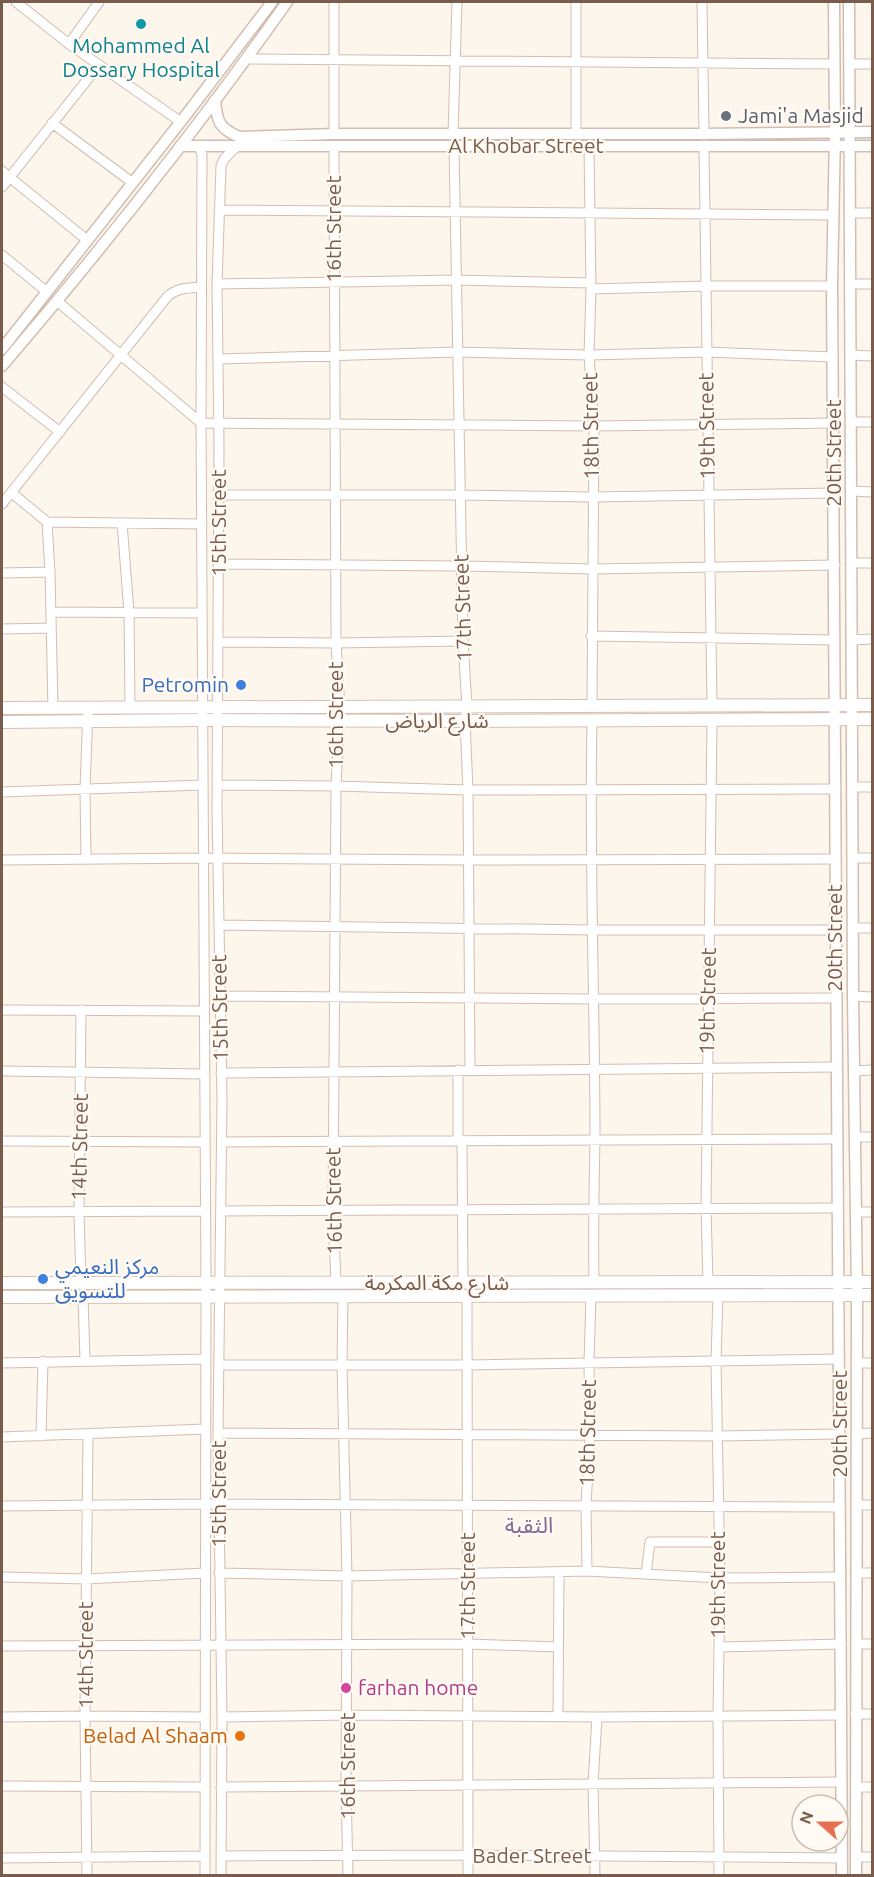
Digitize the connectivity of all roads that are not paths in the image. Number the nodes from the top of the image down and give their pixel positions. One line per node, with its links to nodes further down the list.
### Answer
1 (16, 2): 11 (street)
2 (99, 2): 11 (street)
3 (272, 2): 22 (street)
4 (287, 2): 12 (street)
5 (334, 2): 13 (street)
6 (457, 2): 14 (street, 17th Street)
7 (576, 2): 15 (street)
8 (702, 2): 16 (street, 19th Street)
9 (834, 2): 18 (street, 20th Street)
10 (849, 2): 19 (street, 20th Street)
11 (69, 44): 17 (street)
12 (247, 59): 13 (street); 21 (street)
13 (334, 59): 14 (street); 27 (street)
14 (455, 61): 15 (street); 29 (street, 17th Street)
15 (576, 62): 16 (street); 28 (street)
16 (703, 63): 18 (street); 30 (street, 19th Street)
17 (99, 64): 22 (street); 23 (street)
18 (834, 64): 24 (street, 20th Street)
19 (849, 64): 20 (street); 25 (street, 20th Street)
20 (873, 64)
21 (215, 100): 31 (street, Al Khobar Street); 32 (street)
22 (181, 122): 41 (street)
23 (52, 123): 40 (street); 41 (street)
24 (836, 132): 25 (street, Al Khobar Street); 30 (street, Al Khobar Street); 39 (street, 20th Street)
25 (850, 132): 26 (street, Al Khobar Street); 35 (street, 20th Street)
26 (873, 132)
27 (334, 134): 29 (street, Al Khobar Street); 31 (street, Al Khobar Street)
28 (576, 134): 29 (street, Al Khobar Street); 30 (street, Al Khobar Street)
29 (453, 140): 34 (street, Al Khobar Street); 38 (street, Al Khobar Street); 47 (street, 17th Street)
30 (704, 140): 38 (street, Al Khobar Street); 39 (street, Al Khobar Street); 51 (street, 19th Street)
31 (270, 141): 34 (street, Al Khobar Street); 37 (street, Al Khobar Street)
32 (180, 146): 33 (street, Al Khobar Street); 65 (street)
33 (199, 146): 37 (street, Al Khobar Street); 43 (street, 15th Street)
34 (334, 146): 46 (street, 16th Street)
35 (850, 146): 36 (street, Al Khobar Street); 39 (street, Al Khobar Street); 49 (street, 20th Street)
36 (873, 146)
37 (236, 147): 44 (street, 15th Street)
38 (589, 147): 48 (street, 18th Street)
39 (835, 147): 52 (street, 20th Street)
40 (5, 174): 42 (street); 53 (street)
41 (133, 183): 53 (street)
42 (2, 187)
43 (202, 192): 44 (street); 63 (street, 15th Street)
44 (220, 192): 45 (street, 15th Street)
45 (219, 210): 46 (street); 62 (street, 15th Street)
46 (334, 211): 47 (street); 56 (street, 16th Street)
47 (455, 212): 48 (street); 55 (street, 17th Street)
48 (590, 212): 51 (street); 59 (street, 18th Street)
49 (850, 213): 50 (street); 57 (street, 20th Street)
50 (873, 213)
51 (705, 214): 52 (street); 60 (street, 19th Street)
52 (833, 215): 61 (street, 20th Street)
53 (87, 240): 64 (street)
54 (2, 255): 64 (street)
55 (456, 280): 56 (street); 59 (street); 67 (street, 17th Street)
56 (335, 282): 62 (street); 70 (street, 16th Street)
57 (850, 284): 58 (street); 72 (street, 20th Street)
58 (873, 284)
59 (591, 286): 60 (street); 71 (street, 18th Street)
60 (706, 286): 61 (street); 68 (street, 19th Street)
61 (832, 286): 74 (street, 20th Street)
62 (217, 287): 63 (street); 75 (street, 15th Street)
63 (201, 289): 69 (street); 80 (street, 15th Street)
64 (47, 292): 66 (street)
65 (57, 301): 69 (street); 76 (street)
66 (2, 349)
67 (457, 352): 70 (street); 71 (street); 84 (street, 17th Street)
68 (706, 352): 71 (street); 74 (street); 85 (street, 19th Street)
69 (121, 355): 80 (street); 87 (street)
70 (335, 355): 75 (street); 83 (street, 16th Street)
71 (589, 355): 86 (street, 18th Street)
72 (851, 355): 73 (street); 78 (street, 20th Street)
73 (873, 356)
74 (833, 357): 82 (street, 20th Street)
75 (218, 359): 81 (street, 15th Street)
76 (2, 366)
77 (2, 387): 87 (street)
78 (851, 422): 79 (street); 88 (street, 20th Street)
79 (873, 422)
80 (201, 423): 81 (street); 100 (street, 15th Street)
81 (219, 423): 83 (street); 93 (street, 15th Street)
82 (834, 423): 85 (street); 91 (street, 20th Street)
83 (335, 424): 84 (street); 94 (street, 16th Street)
84 (458, 424): 86 (street); 95 (street, 17th Street)
85 (707, 424): 86 (street); 92 (street, 19th Street)
86 (594, 426): 96 (street, 18th Street)
87 (60, 432): 90 (street)
88 (852, 491): 89 (street); 101 (street, 20th Street)
89 (873, 492)
90 (12, 493): 97 (street); 98 (street)
91 (834, 493): 92 (street); 105 (street, 20th Street)
92 (708, 494): 96 (street); 107 (street, 19th Street)
93 (219, 495): 94 (street); 103 (street, 15th Street)
94 (335, 495): 95 (street); 104 (street, 16th Street)
95 (460, 495): 96 (street); 106 (street, 17th Street)
96 (592, 497): 108 (street, 18th Street)
97 (2, 504)
98 (46, 522): 99 (street); 110 (street)
99 (122, 523): 100 (street); 112 (street)
100 (202, 524): 113 (street, 15th Street)
101 (852, 563): 102 (street); 120 (street, 20th Street)
102 (873, 563)
103 (218, 564): 104 (street); 122 (street, 15th Street)
104 (336, 565): 106 (street); 123 (street, 16th Street)
105 (835, 565): 107 (street); 119 (street, 20th Street)
106 (461, 566): 108 (street); 121 (street, 17th Street)
107 (709, 567): 108 (street); 117 (street, 19th Street)
108 (592, 569): 116 (street, 18th Street)
109 (2, 573): 110 (street)
110 (50, 573): 111 (street)
111 (51, 612): 112 (street); 114 (street)
112 (129, 612): 113 (street); 132 (street)
113 (202, 613): 134 (street, 15th Street)
114 (51, 628): 115 (street); 130 (street)
115 (2, 629)
116 (591, 636): 117 (street); 126 (street, 18th Street)
117 (711, 638): 119 (street); 133 (street, 19th Street)
118 (873, 639): 120 (street)
119 (835, 640): 127 (street, 20th Street)
120 (852, 640): 124 (street, 20th Street)
121 (463, 641): 123 (street); 128 (street, 17th Street)
122 (218, 642): 123 (street); 135 (street, 15th Street)
123 (336, 643): 136 (street, 16th Street)
124 (852, 705): 125 (main road, شارع الرياض); 127 (main road, شارع الرياض); 138 (street, 20th Street)
125 (873, 705)
126 (592, 706): 128 (main road, شارع الرياض); 133 (main road, شارع الرياض)
127 (836, 706): 133 (main road, شارع الرياض); 137 (street, 20th Street)
128 (467, 707): 136 (main road, شارع الرياض); 141 (street, 17th Street)
129 (2, 708): 130 (main road, شارع الرياض)
130 (52, 709): 131 (main road, شارع الرياض)
131 (88, 709): 132 (main road, شارع الرياض); 143 (street)
132 (130, 709): 134 (main road, شارع الرياض)
133 (712, 713): 137 (main road, شارع الرياض); 140 (main road, شارع الرياض); 148 (street, 19th Street)
134 (203, 714): 135 (main road, شارع الرياض); 143 (main road, شارع الرياض); 144 (street, 15th Street)
135 (218, 714): 136 (main road, شارع الرياض); 145 (street, 15th Street)
136 (339, 714): 141 (main road, شارع الرياض); 146 (street, 16th Street)
137 (836, 719): 138 (main road, شارع الرياض); 151 (street, 20th Street)
138 (852, 719): 139 (main road, شارع الرياض); 147 (street, 20th Street)
139 (873, 719)
140 (592, 720): 141 (main road, شارع الرياض); 153 (street)
141 (465, 721): 152 (street, 17th Street)
142 (2, 722): 143 (main road, شارع الرياض)
143 (87, 722): 150 (street)
144 (203, 784): 150 (street); 155 (street, 15th Street)
145 (218, 785): 146 (street); 156 (street, 15th Street)
146 (336, 786): 152 (street); 157 (street, 16th Street)
147 (853, 787): 149 (street); 158 (street, 20th Street)
148 (710, 788): 151 (street); 153 (street); 162 (street, 19th Street)
149 (873, 788)
150 (85, 789): 154 (street); 160 (street)
151 (836, 789): 163 (street, 20th Street)
152 (468, 790): 153 (street); 165 (street, 17th Street)
153 (591, 790): 161 (street)
154 (2, 792)
155 (204, 858): 156 (street); 160 (street); 184 (street, 15th Street)
156 (218, 858): 157 (street); 166 (street, 15th Street)
157 (335, 858): 165 (street); 167 (street, 16th Street)
158 (853, 858): 159 (street); 169 (street, 20th Street)
159 (873, 858)
160 (86, 859): 164 (street)
161 (591, 859): 162 (street); 165 (street); 172 (street)
162 (709, 859): 163 (street); 171 (street, 19th Street)
163 (835, 859): 173 (street, 20th Street)
164 (2, 860)
165 (468, 860): 168 (street, 17th Street)
166 (219, 925): 167 (street); 174 (street, 15th Street)
167 (335, 926): 168 (street); 175 (street, 16th Street)
168 (468, 928): 172 (street); 178 (street, 17th Street)
169 (853, 928): 170 (street); 176 (street, 20th Street)
170 (873, 928)
171 (709, 929): 172 (street); 173 (street); 179 (street, 19th Street)
172 (591, 930): 181 (street)
173 (835, 930): 180 (street, 20th Street)
174 (220, 996): 175 (street); 195 (street, 15th Street)
175 (334, 996): 178 (street); 194 (street, 16th Street)
176 (853, 996): 177 (street); 192 (street, 20th Street)
177 (873, 997)
178 (468, 998): 181 (street); 188 (street, 17th Street)
179 (708, 998): 180 (street); 181 (street); 186 (street, 19th Street)
180 (836, 998): 185 (street, 20th Street)
181 (593, 999): 189 (street)
182 (2, 1010): 183 (street)
183 (81, 1010): 184 (street); 193 (street, 14th Street)
184 (204, 1011): 196 (street, 15th Street)
185 (836, 1067): 186 (street); 200 (street, 20th Street)
186 (707, 1068): 189 (street); 199 (street, 19th Street)
187 (458, 1070): 188 (street); 194 (street); 203 (street)
188 (470, 1070): 189 (street)
189 (593, 1070): 204 (street)
190 (873, 1070): 192 (street)
191 (2, 1071): 193 (street)
192 (855, 1071): 197 (street, 20th Street)
193 (80, 1072): 196 (street); 205 (street, 14th Street)
194 (334, 1072): 195 (street); 202 (street, 16th Street)
195 (221, 1073): 207 (street, 15th Street)
196 (205, 1074): 206 (street, 15th Street)
197 (855, 1137): 198 (street); 217 (street, 20th Street)
198 (873, 1137)
199 (707, 1139): 200 (street); 204 (street); 208 (street, 19th Street)
200 (837, 1139): 209 (street, 20th Street)
201 (2, 1141): 205 (street)
202 (334, 1141): 203 (street); 207 (street); 210 (street, 16th Street)
203 (460, 1141): 204 (street); 211 (street)
204 (595, 1141): 212 (street)
205 (80, 1142): 206 (street); 216 (street, 14th Street)
206 (205, 1142): 213 (street, 15th Street)
207 (222, 1142): 214 (street, 15th Street)
208 (706, 1208): 209 (street); 212 (street); 227 (street, 19th Street)
209 (838, 1208): 228 (street, 20th Street)
210 (333, 1210): 211 (street); 214 (street); 225 (street, 16th Street)
211 (461, 1210): 212 (street); 226 (street)
212 (593, 1210): 219 (street)
213 (206, 1211): 216 (street); 223 (street, 15th Street)
214 (221, 1211): 224 (street, 15th Street)
215 (2, 1212): 216 (street)
216 (79, 1212): 222 (street, 14th Street)
217 (856, 1212): 218 (street); 229 (street, 20th Street)
218 (873, 1212)
219 (594, 1282): 226 (main road, شارع مكة المكرمة); 227 (main road, شارع مكة المكرمة)
220 (873, 1282): 229 (main road, شارع مكة المكرمة)
221 (2, 1283): 222 (main road, شارع مكة المكرمة)
222 (81, 1283): 223 (main road, شارع مكة المكرمة)
223 (206, 1283): 224 (main road, شارع مكة المكرمة); 237 (street, 15th Street)
224 (221, 1283): 225 (main road, شارع مكة المكرمة); 238 (street, 15th Street)
225 (336, 1283): 226 (main road, شارع مكة المكرمة)
226 (463, 1283)
227 (708, 1283): 228 (main road, شارع مكة المكرمة)
228 (839, 1288): 229 (main road, شارع مكة المكرمة); 232 (main road, شارع مكة المكرمة); 240 (street, 20th Street)
229 (857, 1288): 230 (main road, شارع مكة المكرمة); 246 (street, 20th Street)
230 (873, 1294)
231 (591, 1295): 232 (main road, شارع مكة المكرمة); 234 (main road, شارع مكة المكرمة); 245 (street, 18th Street)
232 (718, 1295): 243 (street, 19th Street)
233 (343, 1296): 234 (main road, شارع مكة المكرمة); 238 (main road, شارع مكة المكرمة); 249 (street, 16th Street)
234 (467, 1296): 250 (street, 17th Street)
235 (2, 1297): 236 (main road, شارع مكة المكرمة)
236 (83, 1297): 237 (main road, شارع مكة المكرمة); 241 (street)
237 (205, 1297): 238 (main road, شارع مكة المكرمة); 239 (street, 15th Street)
238 (221, 1297): 248 (street, 15th Street)
239 (205, 1359): 241 (street); 251 (street, 15th Street)
240 (839, 1359): 243 (street); 256 (street, 20th Street)
241 (85, 1360): 242 (street)
242 (44, 1361): 244 (street); 260 (street)
243 (716, 1361): 245 (street); 261 (street, 19th Street)
244 (2, 1363)
245 (589, 1363): 250 (street); 259 (street, 18th Street)
246 (856, 1363): 247 (street); 257 (street, 20th Street)
247 (873, 1363)
248 (220, 1365): 249 (street); 252 (street, 15th Street)
249 (342, 1365): 250 (street); 254 (street, 16th Street)
250 (468, 1365): 255 (street, 17th Street)
251 (205, 1430): 258 (street); 263 (street, 15th Street)
252 (218, 1433): 254 (street); 264 (street, 15th Street)
253 (873, 1433): 257 (street)
254 (343, 1434): 255 (street); 266 (street, 16th Street)
255 (466, 1434): 259 (street); 267 (street, 17th Street)
256 (840, 1434): 261 (street); 273 (street, 20th Street)
257 (857, 1434): 268 (street, 20th Street)
258 (88, 1435): 260 (street); 265 (street, 14th Street)
259 (591, 1435): 261 (street); 271 (street, 18th Street)
260 (41, 1436): 262 (street)
261 (717, 1436): 272 (street, 19th Street)
262 (2, 1437)
263 (205, 1504): 264 (street); 265 (street); 277 (street, 15th Street)
264 (219, 1504): 266 (street); 278 (street, 15th Street)
265 (87, 1505): 270 (street); 287 (street, 14th Street)
266 (345, 1505): 267 (street); 283 (street, 16th Street)
267 (468, 1505): 271 (street); 282 (street, 17th Street)
268 (857, 1505): 269 (street); 281 (street, 20th Street)
269 (873, 1505)
270 (2, 1506)
271 (586, 1506): 272 (street); 275 (street, 18th Street)
272 (718, 1507): 273 (street); 274 (street, 19th Street)
273 (840, 1507): 285 (street, 20th Street)
274 (719, 1542): 280 (street); 286 (street, 19th Street)
275 (587, 1571): 276 (street); 280 (street)
276 (559, 1572): 282 (street); 297 (street)
277 (205, 1573): 287 (street); 296 (street, 15th Street)
278 (219, 1573): 283 (street); 292 (street, 15th Street)
279 (873, 1573): 281 (street)
280 (646, 1574): 286 (street)
281 (857, 1574): 290 (street, 20th Street)
282 (468, 1575): 283 (street); 288 (street, 17th Street)
283 (347, 1576): 293 (street, 16th Street)
284 (2, 1577): 287 (street)
285 (839, 1577): 286 (street); 289 (street, 20th Street)
286 (720, 1578): 298 (street, 19th Street)
287 (86, 1579): 295 (street, 14th Street)
288 (468, 1644): 293 (street); 297 (street); 302 (street, 17th Street)
289 (841, 1644): 298 (street); 303 (street, 20th Street)
290 (856, 1644): 291 (street); 299 (street, 20th Street)
291 (873, 1644)
292 (220, 1645): 293 (street); 296 (street); 309 (street, 15th Street)
293 (347, 1645): 301 (street, 16th Street)
294 (2, 1646): 295 (street)
295 (87, 1646): 296 (street); 304 (street, 14th Street)
296 (205, 1646): 308 (street, 15th Street)
297 (558, 1647): 305 (street)
298 (719, 1647): 306 (street, 19th Street)
299 (855, 1714): 300 (street); 319 (street, 20th Street)
300 (873, 1714)
301 (348, 1715): 302 (street); 309 (street); 316 (street, 16th Street)
302 (469, 1715): 305 (street); 314 (street, 17th Street)
303 (841, 1715): 306 (street); 311 (street, 20th Street)
304 (85, 1716): 307 (street); 308 (street); 321 (street, 14th Street)
305 (558, 1716): 310 (street)
306 (718, 1716): 310 (street); 313 (street, 19th Street)
307 (2, 1717)
308 (205, 1717): 317 (street, 15th Street)
309 (222, 1717): 318 (street, 15th Street)
310 (597, 1717): 312 (street)
311 (841, 1782): 313 (street); 332 (street, 20th Street)
312 (594, 1784): 313 (street); 314 (street); 325 (street)
313 (718, 1784): 331 (street, 19th Street)
314 (468, 1785): 316 (street); 322 (street, 17th Street)
315 (2, 1786): 321 (street)
316 (346, 1786): 318 (street); 326 (street, 16th Street)
317 (205, 1787): 321 (street); 323 (street, 15th Street)
318 (221, 1787): 324 (street, 15th Street)
319 (856, 1787): 320 (street); 327 (street, 20th Street)
320 (873, 1787)
321 (86, 1788): 330 (street, 14th Street)
322 (468, 1855): 325 (street, Bader Street); 326 (street, Bader Street); 337 (street, 17th Street)
323 (205, 1856): 330 (street); 334 (street, 15th Street)
324 (221, 1856): 326 (street, Bader Street); 335 (street, 15th Street)
325 (594, 1856): 331 (street, Bader Street); 338 (street)
326 (348, 1857): 336 (street, 16th Street)
327 (856, 1857): 328 (street); 341 (street, 20th Street)
328 (873, 1857)
329 (2, 1858): 330 (street)
330 (86, 1858): 333 (street, 14th Street)
331 (720, 1858): 332 (street, Bader Street); 339 (street, 19th Street)
332 (842, 1858): 340 (street, 20th Street)
333 (87, 1875)
334 (205, 1875)
335 (222, 1875)
336 (348, 1875)
337 (468, 1875)
338 (595, 1875)
339 (719, 1875)
340 (842, 1875)
341 (856, 1875)

